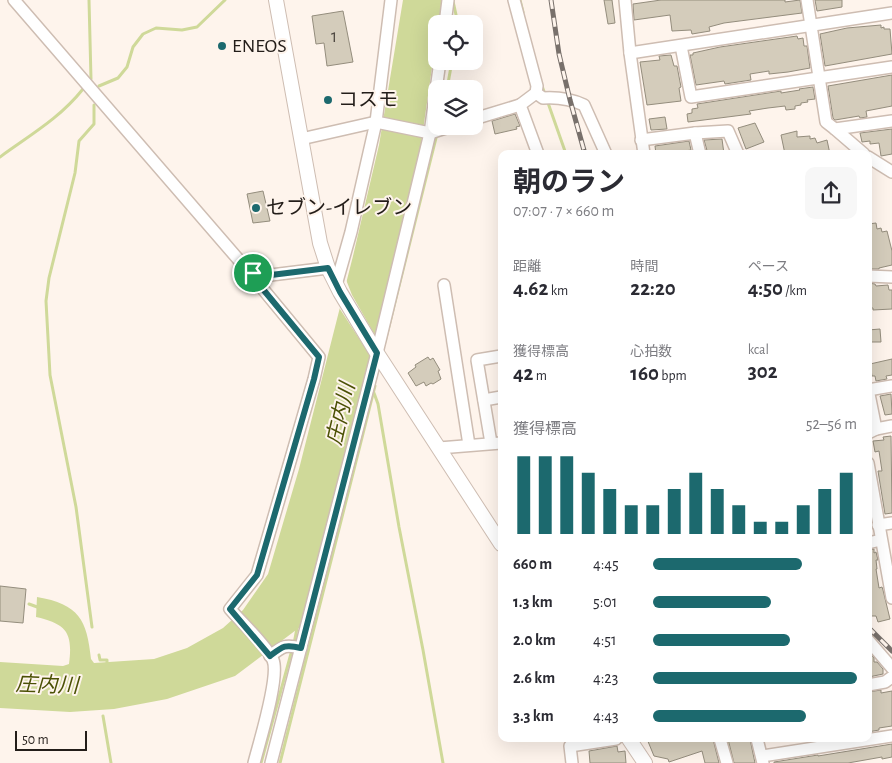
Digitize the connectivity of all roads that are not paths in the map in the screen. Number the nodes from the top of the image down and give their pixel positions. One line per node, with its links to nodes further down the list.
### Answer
1 (14, 0): 35 (street)
2 (276, 0): 24 (main road)
3 (391, 0): 19 (street)
4 (448, 0): 9 (street)
5 (514, 0): 15 (street)
6 (625, 0): 12 (street)
7 (807, 0): 10 (street)
8 (892, 13): 10 (street)
9 (446, 15)
10 (811, 24): 11 (street); 14 (street)
11 (681, 46): 12 (street); 14 (street)
12 (630, 53): 25 (street)
13 (892, 67): 14 (street)
14 (820, 77): 20 (street)
15 (543, 96): 16 (street); 27 (street)
16 (520, 105): 17 (street); 26 (street)
17 (483, 116)
18 (892, 121): 20 (street)
19 (378, 122): 21 (street); 24 (street); 39 (street)
20 (835, 129): 31 (street)
21 (428, 130)
22 (695, 133): 25 (street); 29 (street); 30 (street)
23 (436, 135): 40 (street)
24 (301, 139): 34 (main road)
25 (641, 140): 28 (street)
26 (537, 150)
27 (604, 150)
28 (643, 150)
29 (699, 150)
30 (736, 150)
31 (859, 150)
32 (872, 160): 33 (street)
33 (892, 172)
34 (328, 268): 35 (street); 39 (main road)
35 (253, 273): 60 (street)
36 (872, 276): 37 (street)
37 (892, 277)
38 (444, 285): 49 (street)
39 (338, 289): 40 (main road)
40 (376, 351): 50 (main road); 59 (street)
41 (498, 356): 45 (street)
42 (892, 386): 43 (street)
43 (872, 389)
44 (498, 398): 45 (street)
45 (484, 400): 48 (street)
46 (892, 426): 47 (street)
47 (872, 431)
48 (496, 443): 49 (street)
49 (469, 445): 50 (street)
50 (439, 448): 54 (main road)
51 (872, 488): 53 (street)
52 (892, 523): 53 (street)
53 (878, 525): 55 (street)
54 (498, 539)
55 (881, 540): 56 (street); 57 (street)
56 (872, 542)
57 (892, 598)
58 (872, 645): 61 (street)
59 (296, 647): 60 (street); 73 (street)
60 (269, 654): 72 (street)
61 (892, 668)
62 (892, 677): 63 (street)
63 (872, 684)
64 (892, 736): 65 (street)
65 (872, 740)
66 (596, 742): 74 (street)
67 (631, 742): 75 (main road)
68 (721, 742): 76 (street)
69 (757, 742): 71 (street)
70 (860, 742): 71 (street)
71 (763, 760)
72 (254, 763)
73 (271, 763)
74 (572, 763)
75 (645, 763)
76 (727, 763)

